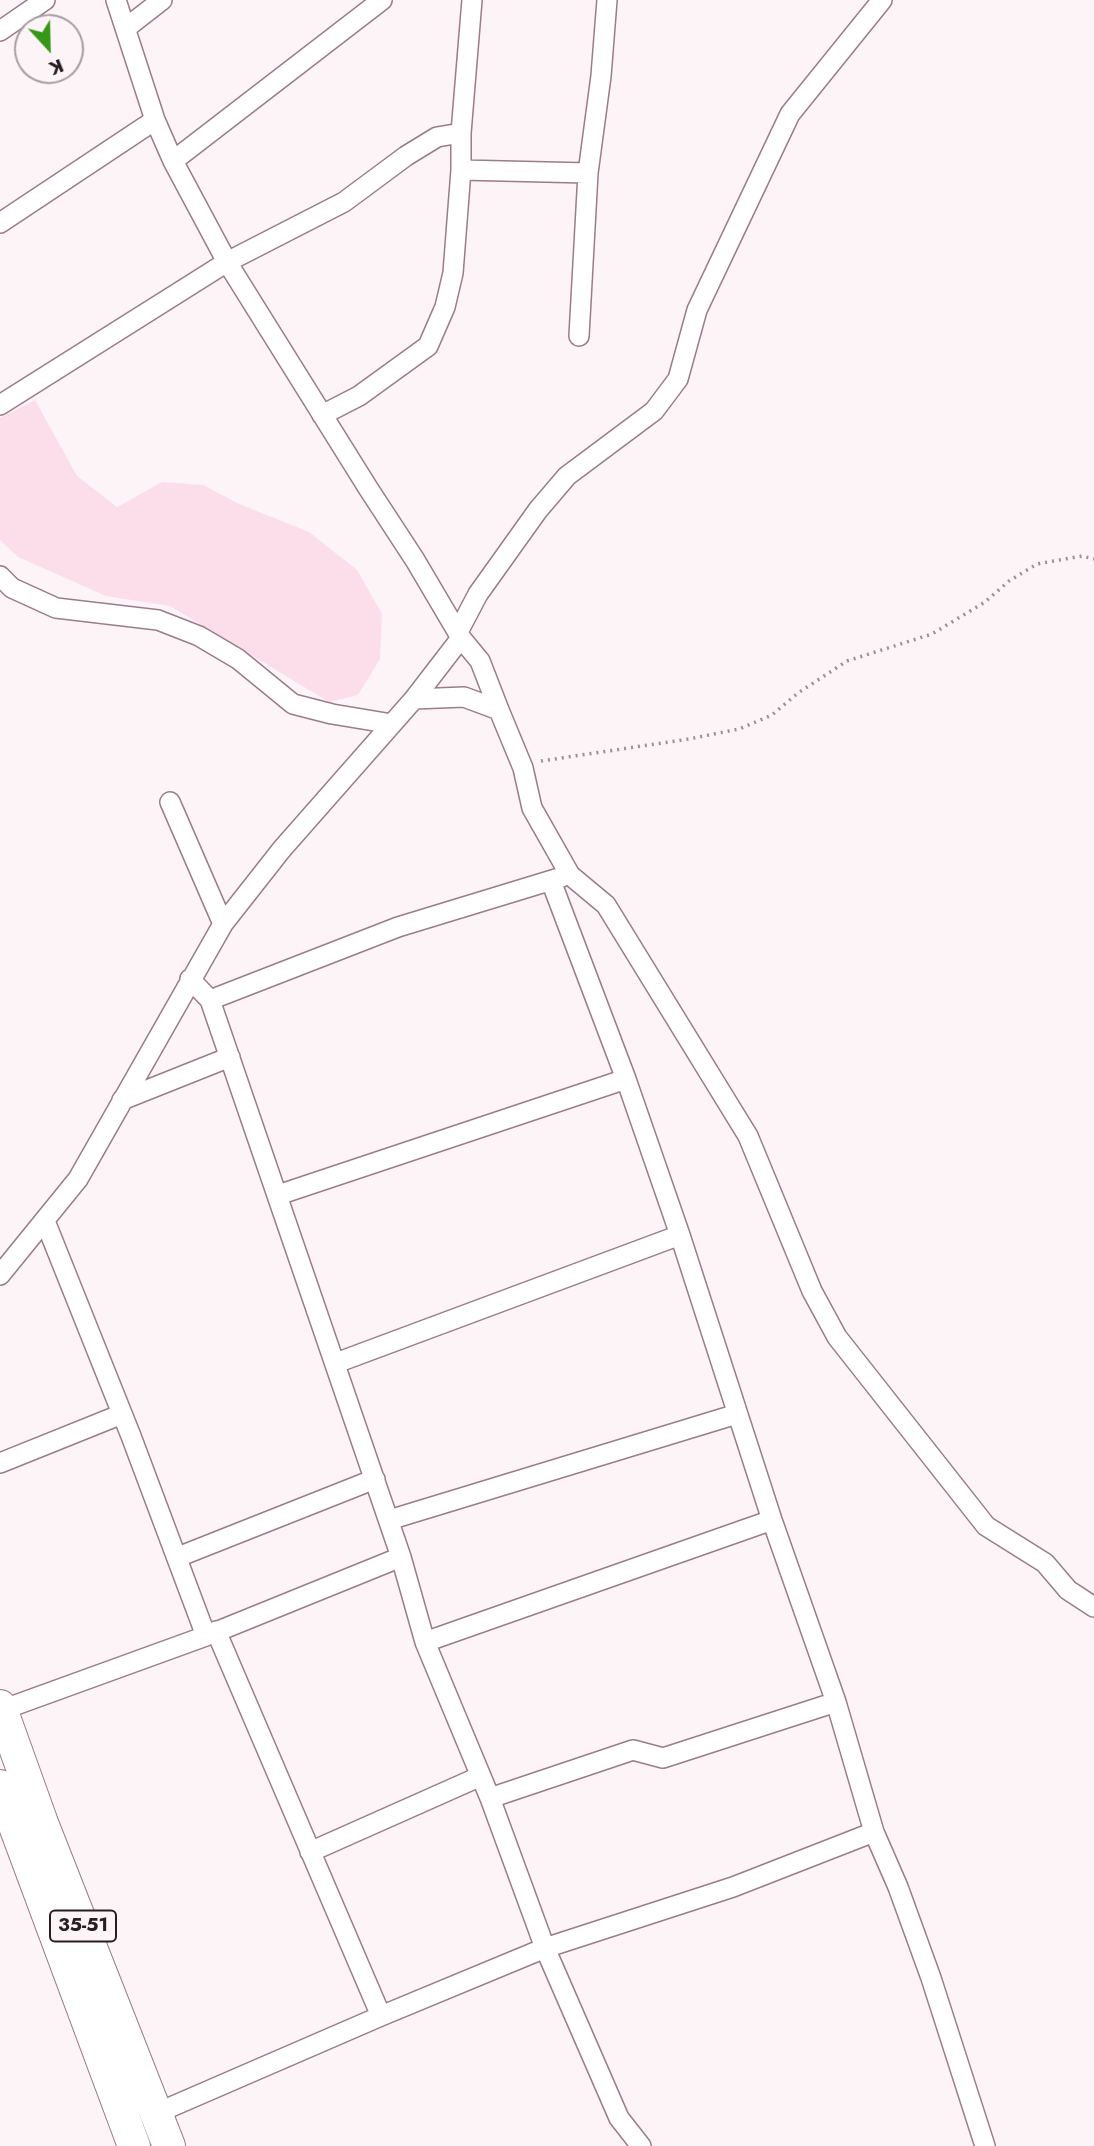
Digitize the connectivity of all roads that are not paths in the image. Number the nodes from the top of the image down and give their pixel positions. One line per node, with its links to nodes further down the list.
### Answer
1 (45, 0): 9 (street)
2 (116, 0): 8 (street)
3 (162, 0): 8 (street)
4 (382, 0): 12 (street)
5 (472, 0): 11 (street)
6 (607, 0): 14 (street)
7 (883, 0): 21 (street)
8 (126, 28): 10 (street)
9 (0, 31)
10 (155, 120): 12 (street); 15 (street)
11 (461, 132): 13 (street); 16 (street)
12 (173, 161): 16 (street)
13 (461, 170): 14 (street); 19 (street)
14 (588, 173): 17 (street)
15 (0, 223)
16 (227, 262): 18 (street); 19 (street)
17 (579, 336)
18 (0, 404)
19 (322, 415): 21 (street)
20 (0, 576): 24 (street)
21 (459, 635): 22 (street); 23 (street)
22 (414, 699): 23 (street); 24 (street)
23 (499, 710): 26 (street)
24 (391, 724): 27 (street)
25 (170, 802): 27 (street)
26 (560, 878): 29 (street); 31 (street); 46 (street)
27 (223, 924): 28 (street)
28 (190, 979): 29 (street); 32 (street)
29 (211, 1000): 30 (street)
30 (230, 1057): 32 (street); 33 (street)
31 (626, 1079): 33 (street); 35 (street)
32 (122, 1100): 34 (street)
33 (278, 1195): 37 (street)
34 (45, 1221): 36 (street); 38 (street)
35 (680, 1235): 37 (street); 39 (street)
36 (0, 1275)
37 (336, 1363): 41 (street)
38 (122, 1414): 40 (street); 44 (street)
39 (737, 1414): 42 (street); 43 (street)
40 (0, 1463)
41 (375, 1479): 42 (street); 44 (street)
42 (388, 1520): 45 (street)
43 (772, 1520): 48 (street); 49 (street)
44 (178, 1557): 47 (street)
45 (401, 1557): 47 (street); 48 (street)
46 (1094, 1607)
47 (211, 1633): 50 (street); 55 (street)
48 (425, 1642): 51 (street)
49 (836, 1702): 53 (street); 54 (street)
50 (1, 1708): 58 (main road, 35-51)
51 (481, 1776): 53 (street); 55 (street)
52 (0, 1786): 59 (main road, 35-51)
53 (490, 1798): 56 (street)
54 (874, 1832): 56 (street); 62 (street)
55 (310, 1852): 57 (street)
56 (545, 1948): 57 (street); 61 (street)
57 (381, 2016): 58 (street)
58 (157, 2113): 60 (main road, 35-51)
59 (134, 2146)
60 (169, 2146)
61 (641, 2146)
62 (985, 2146)

